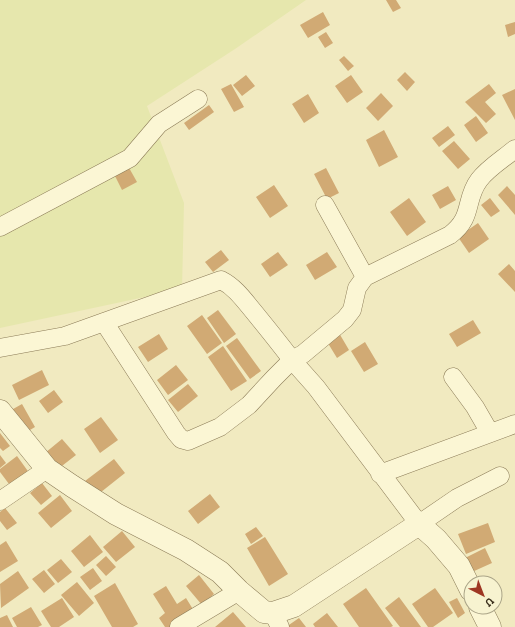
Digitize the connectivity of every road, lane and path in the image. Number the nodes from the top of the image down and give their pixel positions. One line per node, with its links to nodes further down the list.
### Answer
1 (198, 99): 4 (street)
2 (515, 149): 5 (street)
3 (324, 205): 5 (street)
4 (0, 227)
5 (365, 277): 8 (street)
6 (104, 322): 7 (street); 8 (street); 8 (street)
7 (0, 348)
8 (292, 360): 14 (street)
9 (453, 377): 12 (street)
10 (0, 411): 13 (street)
11 (515, 424): 12 (street)
12 (490, 433): 14 (street)
13 (47, 469): 16 (street); 19 (street)
14 (380, 474): 17 (street)
15 (500, 476): 17 (street)
16 (0, 501)
17 (419, 524): 18 (street); 21 (street)
18 (464, 575)
19 (239, 591): 21 (street); 22 (street)
20 (484, 615): 23 (street)
21 (276, 620)
22 (179, 627)
23 (490, 627)

